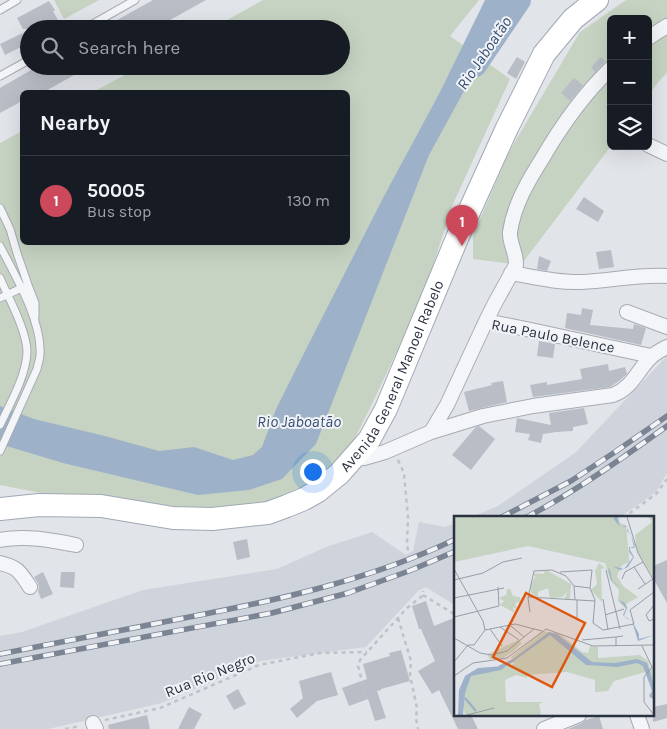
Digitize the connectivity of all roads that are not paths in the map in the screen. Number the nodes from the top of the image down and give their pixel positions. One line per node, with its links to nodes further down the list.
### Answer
1 (17, 0): 4 (lane)
2 (135, 0): 5 (lane)
3 (597, 0): 28 (main road, Avenida General Manoel Rabelo)
4 (0, 10)
5 (100, 20)
6 (667, 26): 7 (street)
7 (652, 35)
8 (20, 65): 10 (lane)
9 (607, 72): 15 (street)
10 (0, 76)
11 (652, 147): 12 (street)
12 (667, 154)
13 (0, 208): 18 (lane)
14 (0, 246): 18 (lane)
15 (511, 273): 16 (street); 21 (street)
16 (667, 276)
17 (0, 278): 19 (lane)
18 (25, 287): 19 (lane); 27 (lane)
19 (4, 296): 25 (lane)
20 (627, 312): 22 (street)
21 (486, 321): 24 (street, Rua Paulo Belence); 26 (street, Rua Paulo Belence)
22 (667, 327)
23 (667, 347): 24 (street)
24 (651, 356): 26 (street)
25 (0, 425)
26 (431, 432): 28 (street)
27 (0, 451)
28 (352, 459): 29 (main road, Avenida General Manoel Rabelo)
29 (0, 508)
30 (0, 540): 31 (street)
31 (76, 545)
32 (0, 563): 33 (street)
33 (30, 587)
34 (576, 716): 36 (street)
35 (637, 716): 37 (street)
36 (544, 729)
37 (642, 729)

